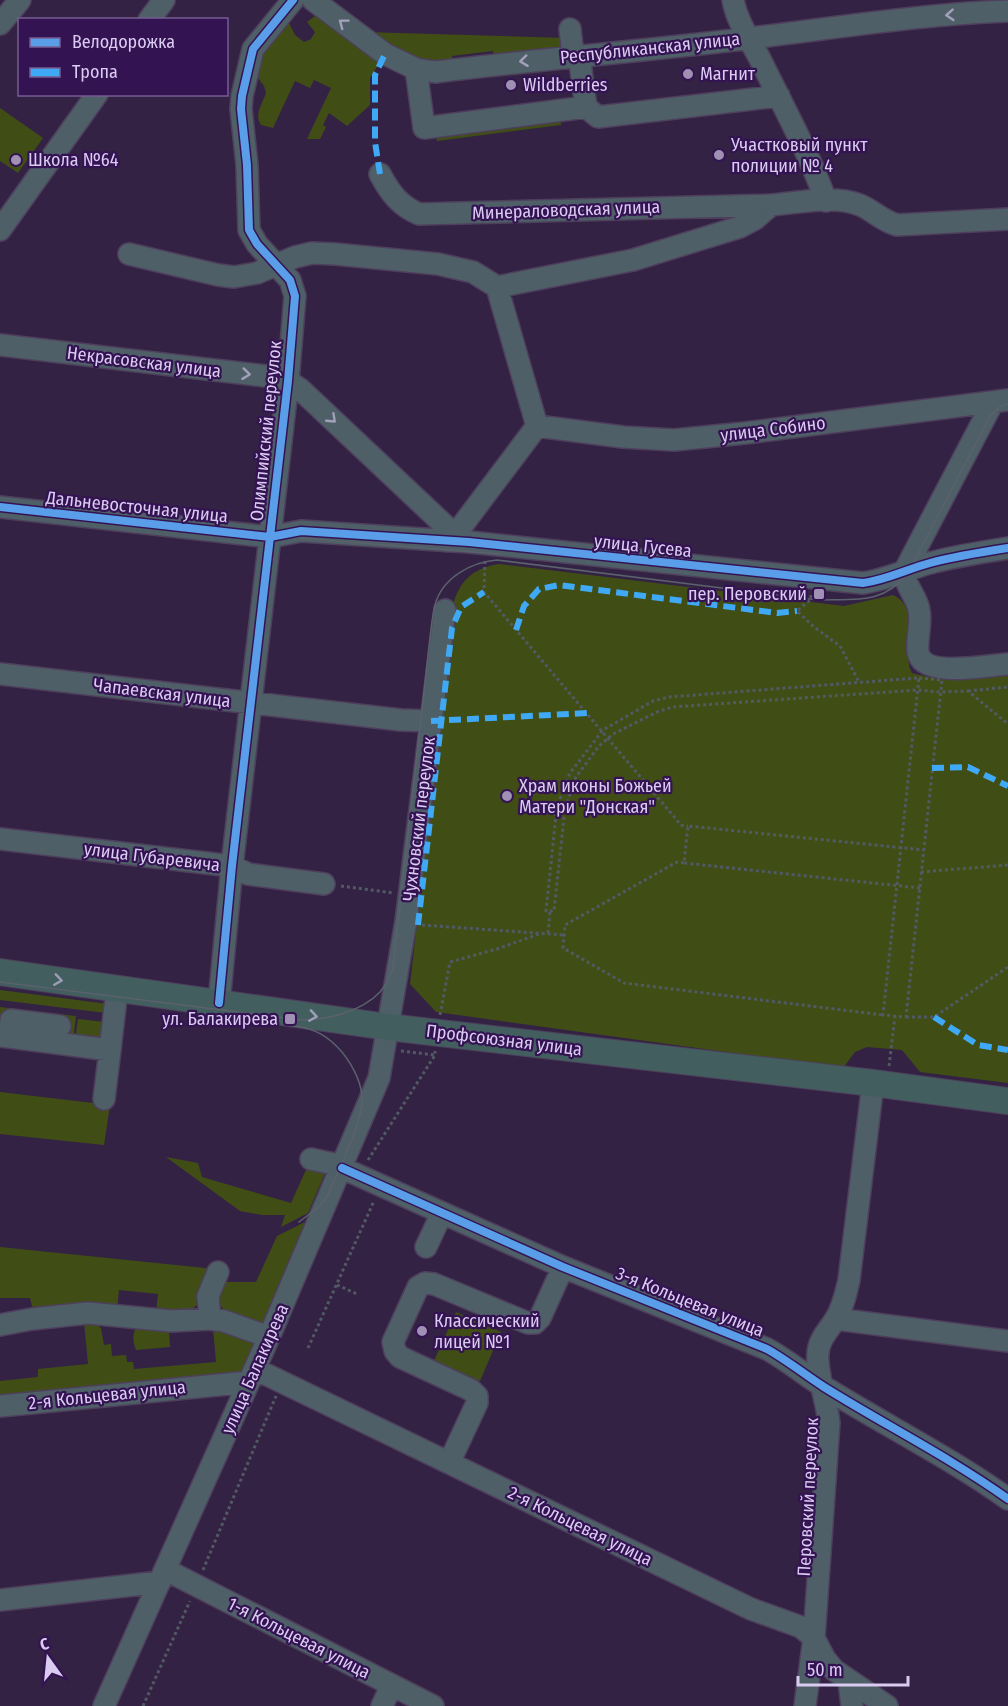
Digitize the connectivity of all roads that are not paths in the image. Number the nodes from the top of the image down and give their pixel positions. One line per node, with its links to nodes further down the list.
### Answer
1 (20, 0): 8 (street)
2 (164, 0): 7 (street)
3 (293, 0): 22 (street, Олимпийский переулок)
4 (313, 0): 12 (street, Республиканская улица, one-way to 4)
5 (734, 0): 10 (street)
6 (1008, 11): 10 (street, Республиканская улица, one-way to 10)
7 (150, 18)
8 (0, 24)
9 (570, 29): 11 (street)
10 (749, 38): 11 (street, Республиканская улица); 14 (street)
11 (576, 55): 12 (street, Республиканская улица, one-way to 12); 15 (street)
12 (416, 69): 15 (street)
13 (95, 96): 20 (street)
14 (779, 96): 15 (street); 17 (street)
15 (586, 107)
16 (380, 174): 18 (street, Минераловодская улица)
17 (826, 201): 18 (street, Минераловодская улица); 19 (street, Минераловодская улица)
18 (771, 205): 23 (street)
19 (1008, 219)
20 (0, 230)
21 (129, 254): 22 (street)
22 (275, 264): 23 (street); 25 (street, Олимпийский переулок)
23 (497, 286): 27 (street)
24 (0, 345): 25 (street, Некрасовская улица, one-way to 25)
25 (288, 381): 29 (street, Олимпийский переулок); 30 (street, one-way to 30)
26 (1001, 401): 27 (street, улица Собино); 32 (street)
27 (537, 426): 30 (street)
28 (0, 507): 29 (street, Дальневосточная улица)
29 (270, 537): 30 (street, улица Гусева); 36 (street, Олимпийский переулок)
30 (464, 540): 32 (street, улица Гусева)
31 (1008, 548): 32 (street, улица Гусева)
32 (904, 572): 34 (street)
33 (445, 610): 37 (street, Чухновский переулок)
34 (1008, 664)
35 (0, 674): 36 (street, Чапаевская улица)
36 (251, 704): 37 (street, Чапаевская улица); 39 (street, Олимпийский переулок)
37 (431, 721): 45 (street, Чухновский переулок)
38 (0, 839): 39 (street, улица Губаревича)
39 (232, 866): 40 (street, улица Губаревича); 43 (street, Олимпийский переулок)
40 (324, 884)
41 (0, 972): 42 (main road, Профсоюзная улица, one-way to 42)
42 (117, 989): 43 (main road, Профсоюзная улица); 47 (street)
43 (219, 1004): 45 (main road, Профсоюзная улица, one-way to 45)
44 (60, 1026): 46 (street)
45 (388, 1027): 48 (main road, Профсоюзная улица); 52 (street, улица Балакирева)
46 (5, 1028): 47 (street)
47 (110, 1050): 49 (street)
48 (873, 1083): 50 (main road, Профсоюзная улица); 58 (street, Перовский переулок)
49 (104, 1099)
50 (1008, 1101)
51 (311, 1159): 52 (street, 3-я Кольцевая улица)
52 (348, 1170): 53 (street, 3-я Кольцевая улица); 60 (street, улица Балакирева)
53 (442, 1213): 54 (street); 55 (street, 3-я Кольцевая улица)
54 (426, 1247)
55 (563, 1266): 63 (street, 3-я Кольцевая улица); 65 (street)
56 (218, 1272): 57 (street)
57 (210, 1318): 59 (street); 60 (street)
58 (836, 1319): 61 (street); 63 (street, Перовский переулок)
59 (0, 1325)
60 (269, 1337): 62 (street, улица Балакирева)
61 (1008, 1341)
62 (252, 1375): 64 (street, 2-я Кольцевая улица); 65 (street, 2-я Кольцевая улица); 67 (street, улица Балакирева)
63 (823, 1386): 66 (street, 3-я Кольцевая улица); 69 (street, Перовский переулок)
64 (0, 1406)
65 (449, 1463): 69 (street, 2-я Кольцевая улица)
66 (1008, 1499)
67 (163, 1576): 68 (street); 71 (street, 1-я Кольцевая улица); 72 (street, улица Балакирева)
68 (0, 1600)
69 (814, 1638): 70 (street, 2-я Кольцевая улица); 75 (street, Перовский переулок)
70 (849, 1681): 76 (street); 77 (street, 2-я Кольцевая улица)
71 (392, 1685): 73 (street); 74 (street, 1-я Кольцевая улица)
72 (104, 1706)
73 (382, 1706)
74 (433, 1706)
75 (805, 1706)
76 (852, 1706)
77 (887, 1706)

